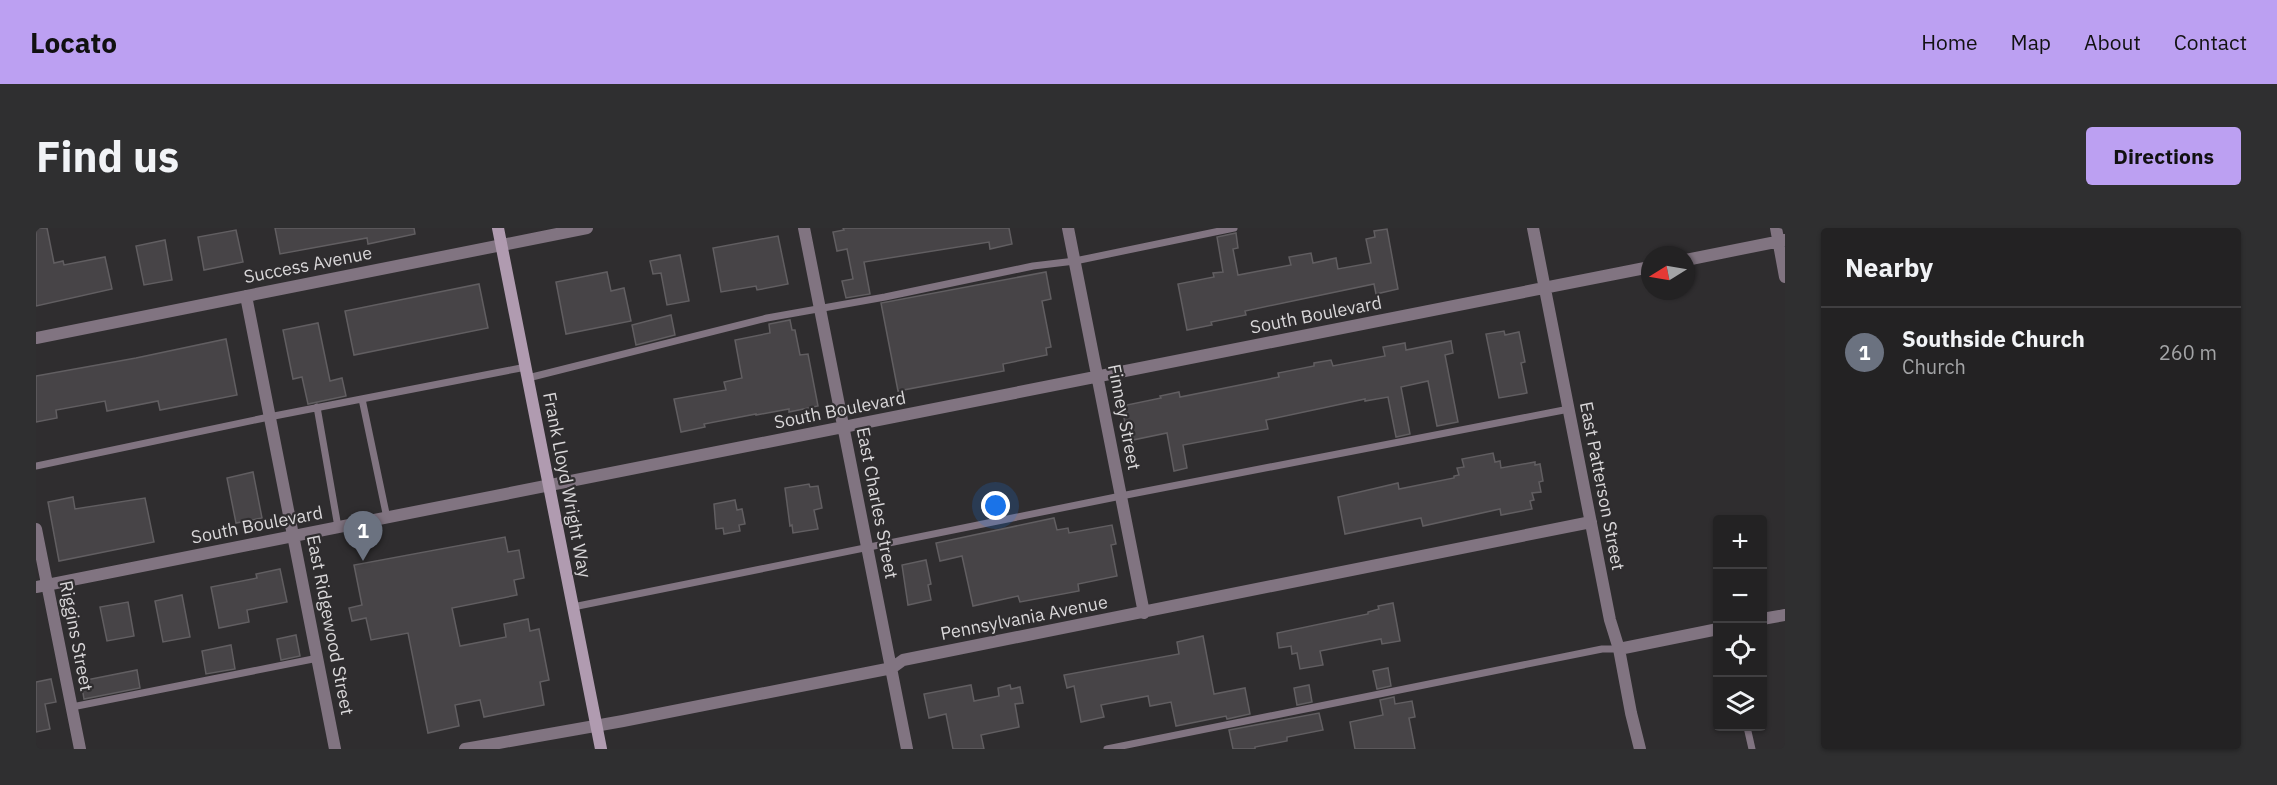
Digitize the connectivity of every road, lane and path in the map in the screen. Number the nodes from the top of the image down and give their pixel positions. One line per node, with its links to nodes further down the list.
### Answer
1 (498, 228): 9 (street, Frank Lloyd Wright Way)
2 (587, 228): 9 (street, Success Avenue)
3 (804, 228): 16 (street, East Charles Street)
4 (1068, 228): 11 (street, Finney Street)
5 (1234, 228): 11 (lane)
6 (1533, 228): 14 (street, East Patterson Street)
7 (1776, 228): 8 (street)
8 (1782, 241): 10 (street); 13 (street)
9 (502, 245): 15 (street, Success Avenue); 18 (street, Frank Lloyd Wright Way)
10 (1695, 258)
11 (1075, 261): 16 (lane); 19 (street, Finney Street)
12 (1641, 269): 14 (street, South Boulevard)
13 (1785, 277)
14 (1545, 288): 19 (street, South Boulevard); 22 (street, East Patterson Street)
15 (246, 296): 17 (street, Success Avenue); 23 (street, East Ridgewood Street)
16 (819, 308): 18 (lane); 24 (street, East Charles Street)
17 (36, 338)
18 (527, 373): 20 (lane); 26 (street, Frank Lloyd Wright Way)
19 (1098, 377): 24 (street, South Boulevard); 27 (street, Finney Street)
20 (362, 399): 21 (lane); 28 (lane)
21 (317, 407): 23 (lane); 30 (lane)
22 (1569, 409): 27 (lane); 29 (street, East Patterson Street)
23 (269, 417): 25 (lane); 32 (street, East Ridgewood Street)
24 (845, 428): 26 (street, South Boulevard); 33 (street, East Charles Street)
25 (36, 466)
26 (549, 486): 28 (street, South Boulevard); 35 (street, Frank Lloyd Wright Way)
27 (1121, 496): 33 (lane); 36 (street, Finney Street)
28 (387, 518): 30 (street, South Boulevard)
29 (1591, 522): 36 (street, Pennsylvania Avenue); 40 (street, East Patterson Street)
30 (338, 527): 32 (street, South Boulevard)
31 (36, 529): 34 (street, Riggins Street)
32 (294, 536): 34 (street, South Boulevard); 41 (street, East Ridgewood Street)
33 (868, 548): 35 (lane); 42 (street, East Charles Street)
34 (42, 586): 43 (street, Riggins Street)
35 (573, 607): 44 (street, Frank Lloyd Wright Way)
36 (1144, 613): 42 (street, Pennsylvania Avenue)
37 (1785, 615): 38 (street)
38 (1767, 618)
39 (1713, 630): 40 (street)
40 (1619, 649): 51 (lane); 52 (street, East Patterson Street)
41 (318, 658): 43 (lane); 47 (street, East Ridgewood Street)
42 (892, 668): 44 (street, Pennsylvania Avenue); 50 (street, East Charles Street)
43 (72, 707): 46 (street, Riggins Street)
44 (596, 724): 48 (street, Pennsylvania Avenue); 49 (street, Frank Lloyd Wright Way)
45 (1748, 731): 53 (lane)
46 (80, 749)
47 (335, 749)
48 (465, 749)
49 (601, 749)
50 (907, 749)
51 (1107, 749)
52 (1640, 749)
53 (1752, 749)

